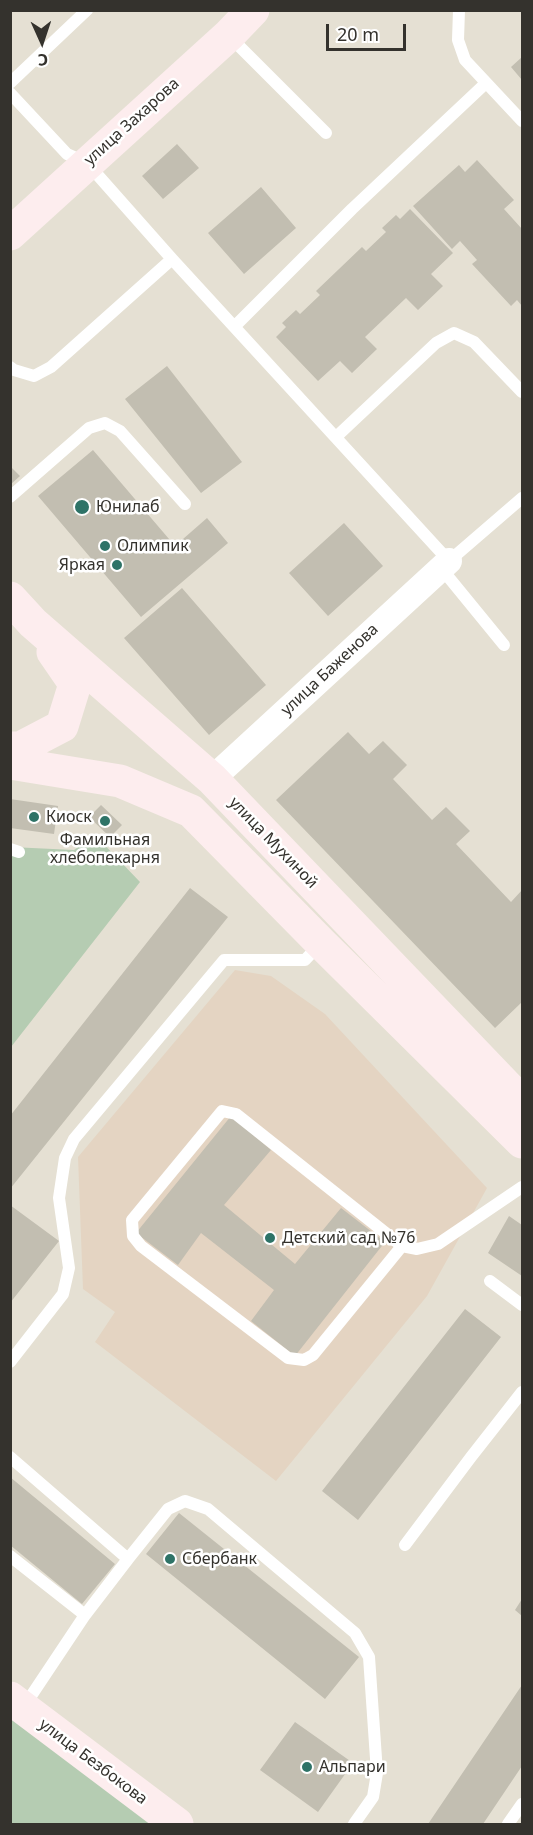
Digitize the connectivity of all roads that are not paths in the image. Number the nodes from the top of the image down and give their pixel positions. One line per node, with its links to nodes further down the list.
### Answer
1 (87, 10): 5 (lane)
2 (253, 10): 4 (main road, улица Захарова)
3 (459, 10): 6 (lane)
4 (229, 35): 9 (lane); 10 (main road, улица Захарова)
5 (10, 83)
6 (486, 83): 8 (lane); 13 (lane)
7 (10, 93): 10 (lane)
8 (522, 121)
9 (326, 133)
10 (87, 163): 11 (main road, улица Захарова); 12 (lane)
11 (10, 234)
12 (172, 259): 13 (lane); 14 (lane)
13 (235, 326): 16 (lane)
14 (10, 367)
15 (522, 392): 16 (lane)
16 (336, 437): 20 (lane)
17 (10, 497): 19 (lane)
18 (522, 498): 20 (lane)
19 (185, 504)
20 (445, 565): 23 (lane); 26 (street, улица Баженова)
21 (10, 598): 22 (main road, улица Мухиной)
22 (33, 623): 24 (main road); 26 (main road, улица Мухиной)
23 (504, 645)
24 (10, 748)
25 (10, 763): 27 (main road)
26 (212, 779): 28 (main road, улица Мухиной)
27 (321, 944): 29 (main road); 34 (lane)
28 (522, 1102)
29 (522, 1142)
30 (522, 1187): 31 (lane)
31 (402, 1246): 31 (lane)
32 (490, 1281): 33 (lane)
33 (522, 1305)
34 (10, 1362)
35 (522, 1392): 37 (lane)
36 (10, 1457): 39 (lane)
37 (405, 1545)
38 (10, 1556): 40 (lane)
39 (128, 1559): 40 (lane); 44 (lane)
40 (85, 1615): 41 (lane)
41 (17, 1703): 43 (main road, улица Безбокова)
42 (522, 1804): 45 (lane)
43 (177, 1824)
44 (354, 1824)
45 (508, 1824)

